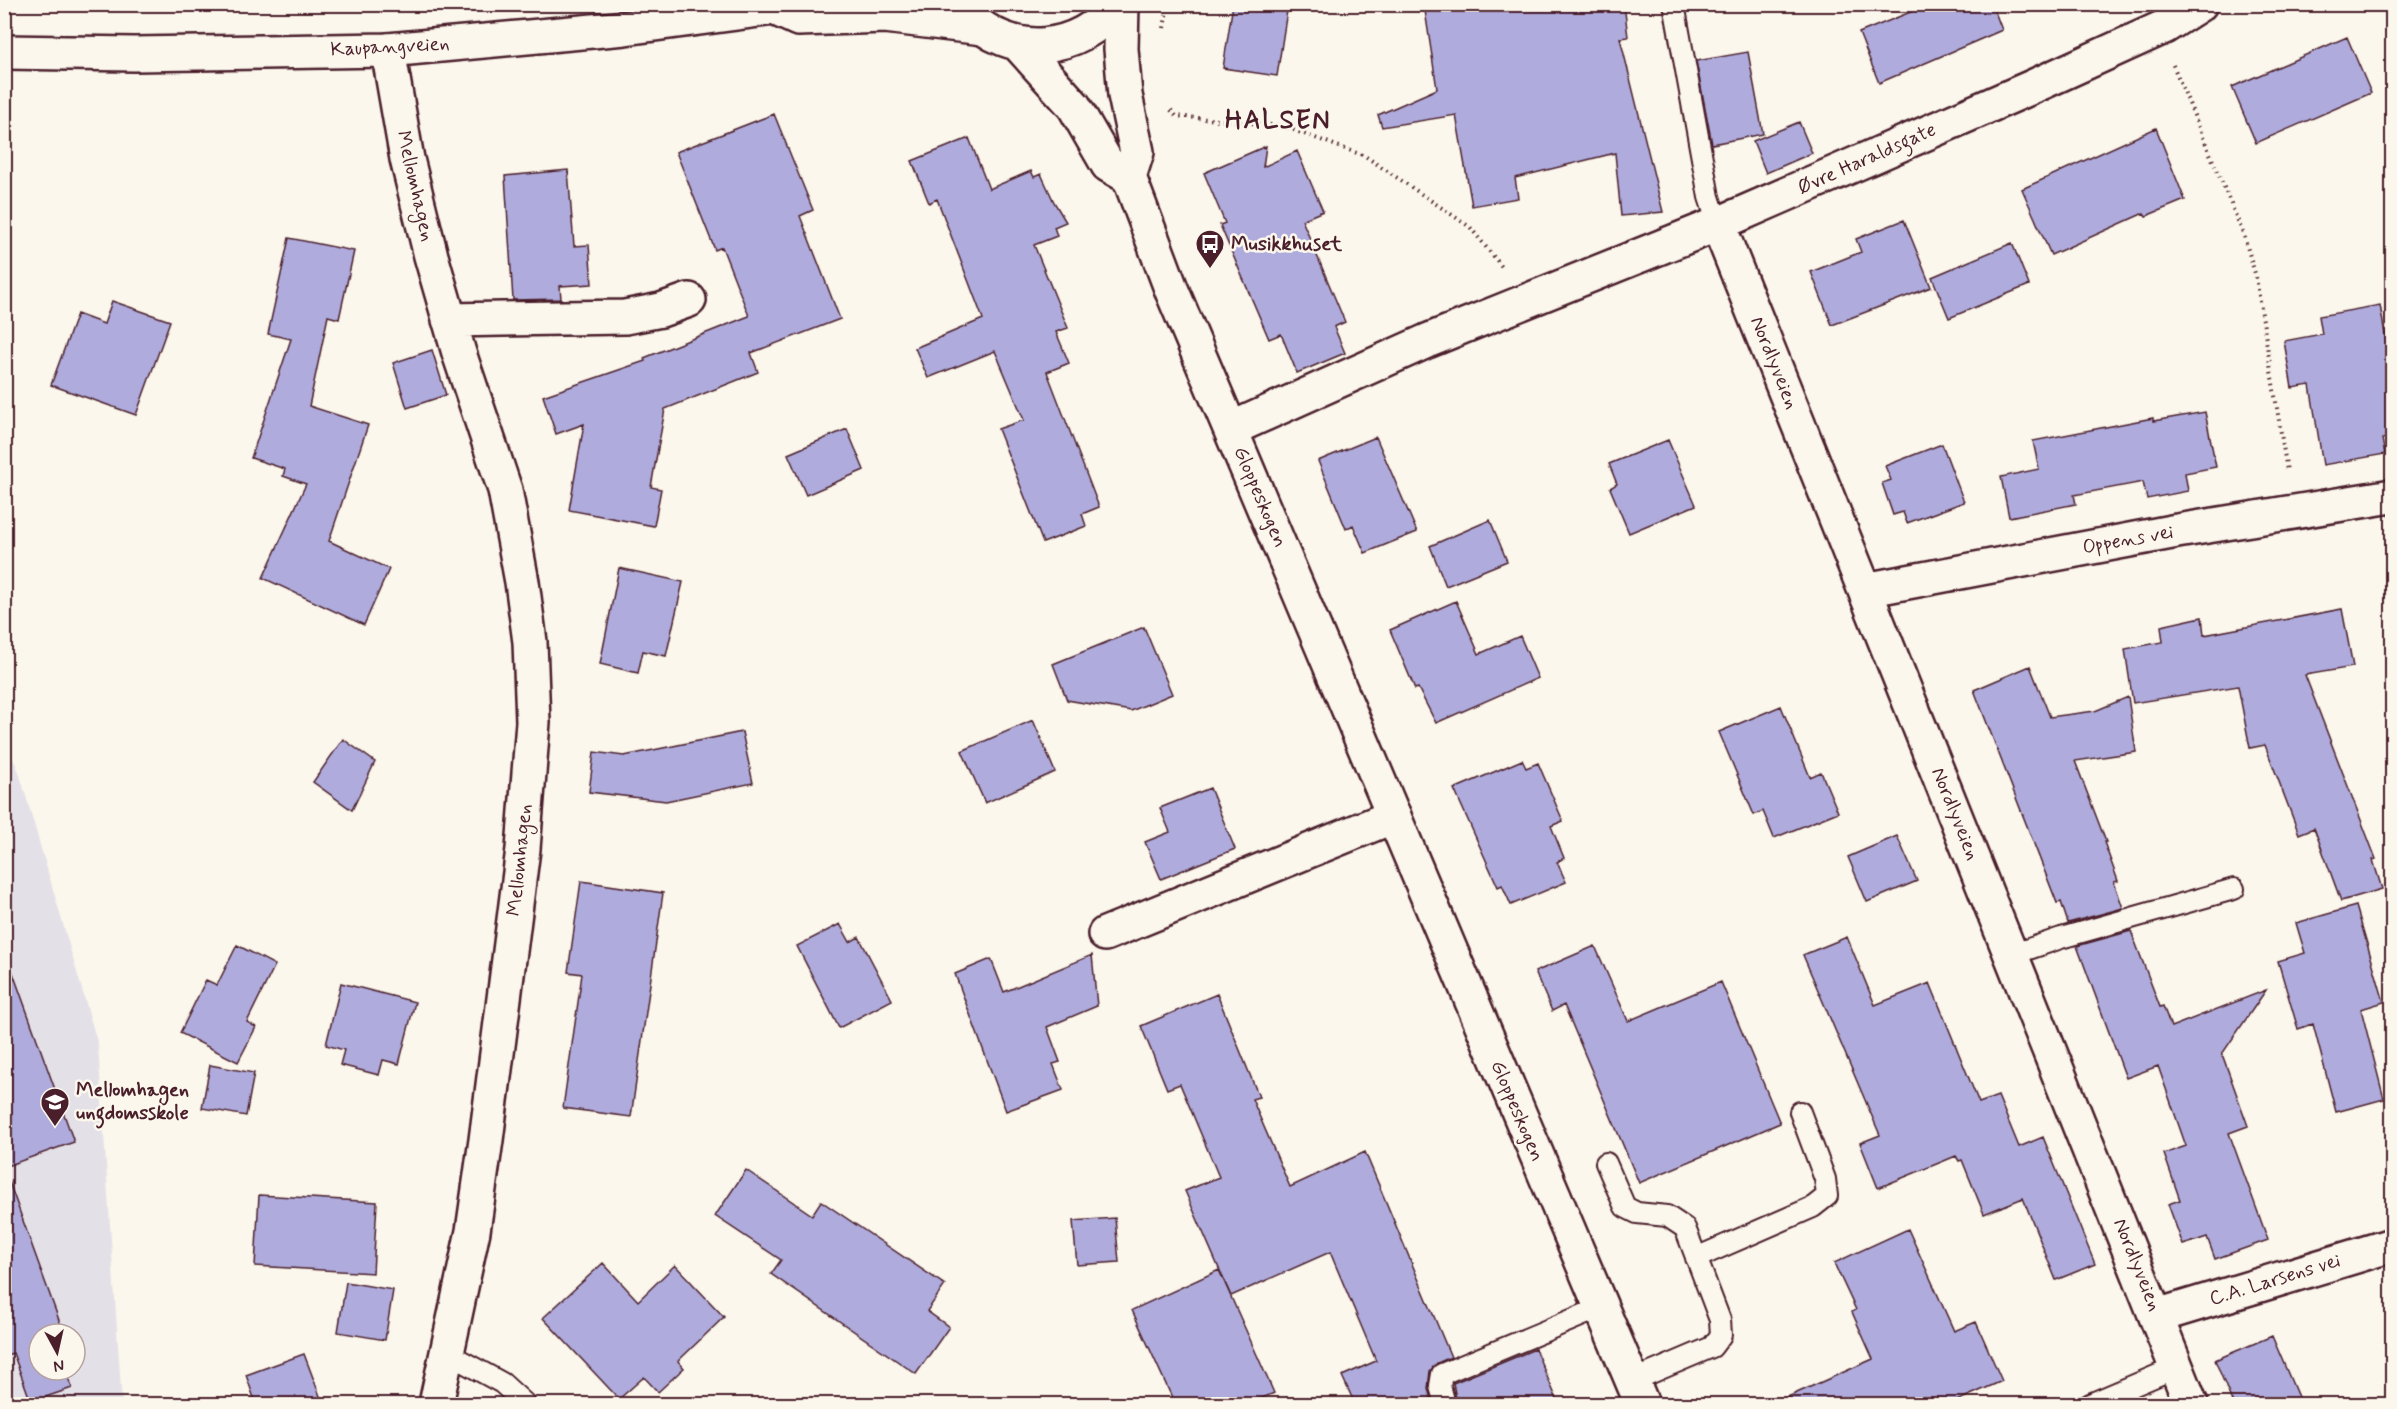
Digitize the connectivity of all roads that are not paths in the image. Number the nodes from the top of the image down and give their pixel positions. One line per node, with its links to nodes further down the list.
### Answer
1 (962, 4): 8 (street)
2 (1117, 4): 9 (street)
3 (1122, 4): 12 (street)
4 (1674, 4): 13 (lane)
5 (2200, 4): 7 (street, Øvre Haraldsgate)
6 (776, 6): 8 (street, Kaupangveien); 10 (street, Kaupangveien)
7 (2160, 16): 13 (street, Øvre Haraldsgate)
8 (983, 28): 9 (street)
9 (1018, 44): 12 (street)
10 (388, 50): 11 (street, Kaupangveien); 15 (street, Mellomhagen)
11 (4, 52)
12 (1129, 177): 16 (street, Gloppeskogen)
13 (1718, 224): 16 (street, Øvre Haraldsgate); 18 (street, Nordlyveien)
14 (689, 300): 15 (street)
15 (449, 320): 29 (street, Mellomhagen)
16 (1231, 429): 19 (street, Gloppeskogen)
17 (2392, 496): 18 (street, Oppens vei)
18 (1865, 590): 22 (street, Nordlyveien)
19 (1394, 816): 21 (street); 27 (street, Gloppeskogen)
20 (2234, 889): 22 (lane)
21 (1105, 934)
22 (2011, 955): 28 (street, Nordlyveien)
23 (1800, 1112): 26 (lane)
24 (1606, 1163): 26 (lane)
25 (2392, 1245): 28 (street, C.A. Larsens vei)
26 (1696, 1258): 31 (lane)
27 (1600, 1308): 31 (street, Gloppeskogen); 34 (lane)
28 (2157, 1316): 30 (street, Nordlyveien)
29 (447, 1353): 32 (street, Mellomhagen); 33 (lane)
30 (2177, 1367): 35 (lane); 36 (street, Nordlyveien)
31 (1638, 1398)
32 (436, 1404)
33 (525, 1404)
34 (1445, 1404)
35 (2090, 1404)
36 (2192, 1404)

